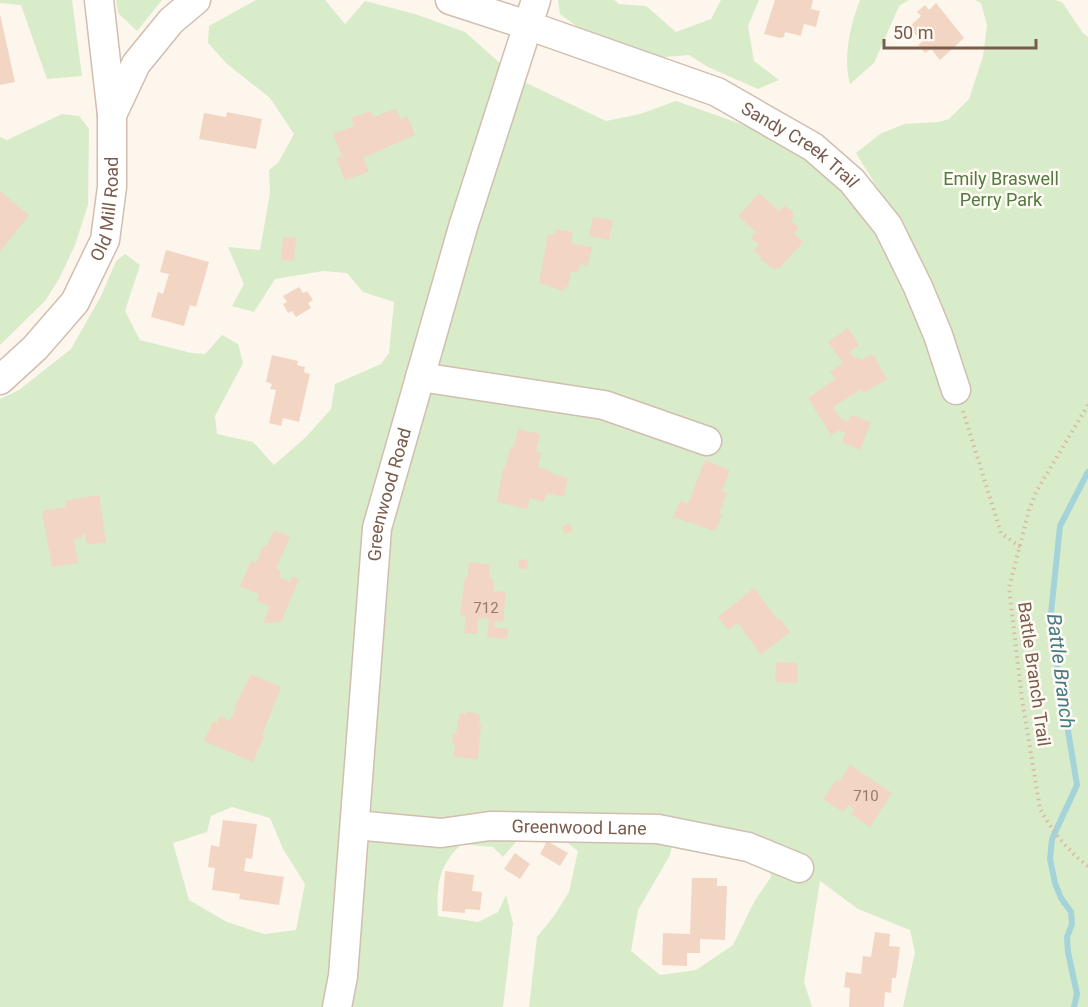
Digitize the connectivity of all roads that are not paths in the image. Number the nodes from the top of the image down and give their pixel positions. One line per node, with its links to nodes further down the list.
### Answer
1 (99, 0): 5 (street, Old Mill Road)
2 (196, 0): 5 (street)
3 (450, 0): 4 (street)
4 (531, 12): 6 (street, Greenwood Road); 8 (street, Sandy Creek Trail)
5 (112, 115): 7 (street, Old Mill Road)
6 (420, 377): 9 (street); 10 (street, Greenwood Road)
7 (0, 380)
8 (956, 390)
9 (707, 441)
10 (355, 825): 11 (street, Greenwood Lane); 12 (street, Greenwood Road)
11 (799, 868)
12 (337, 1007)

